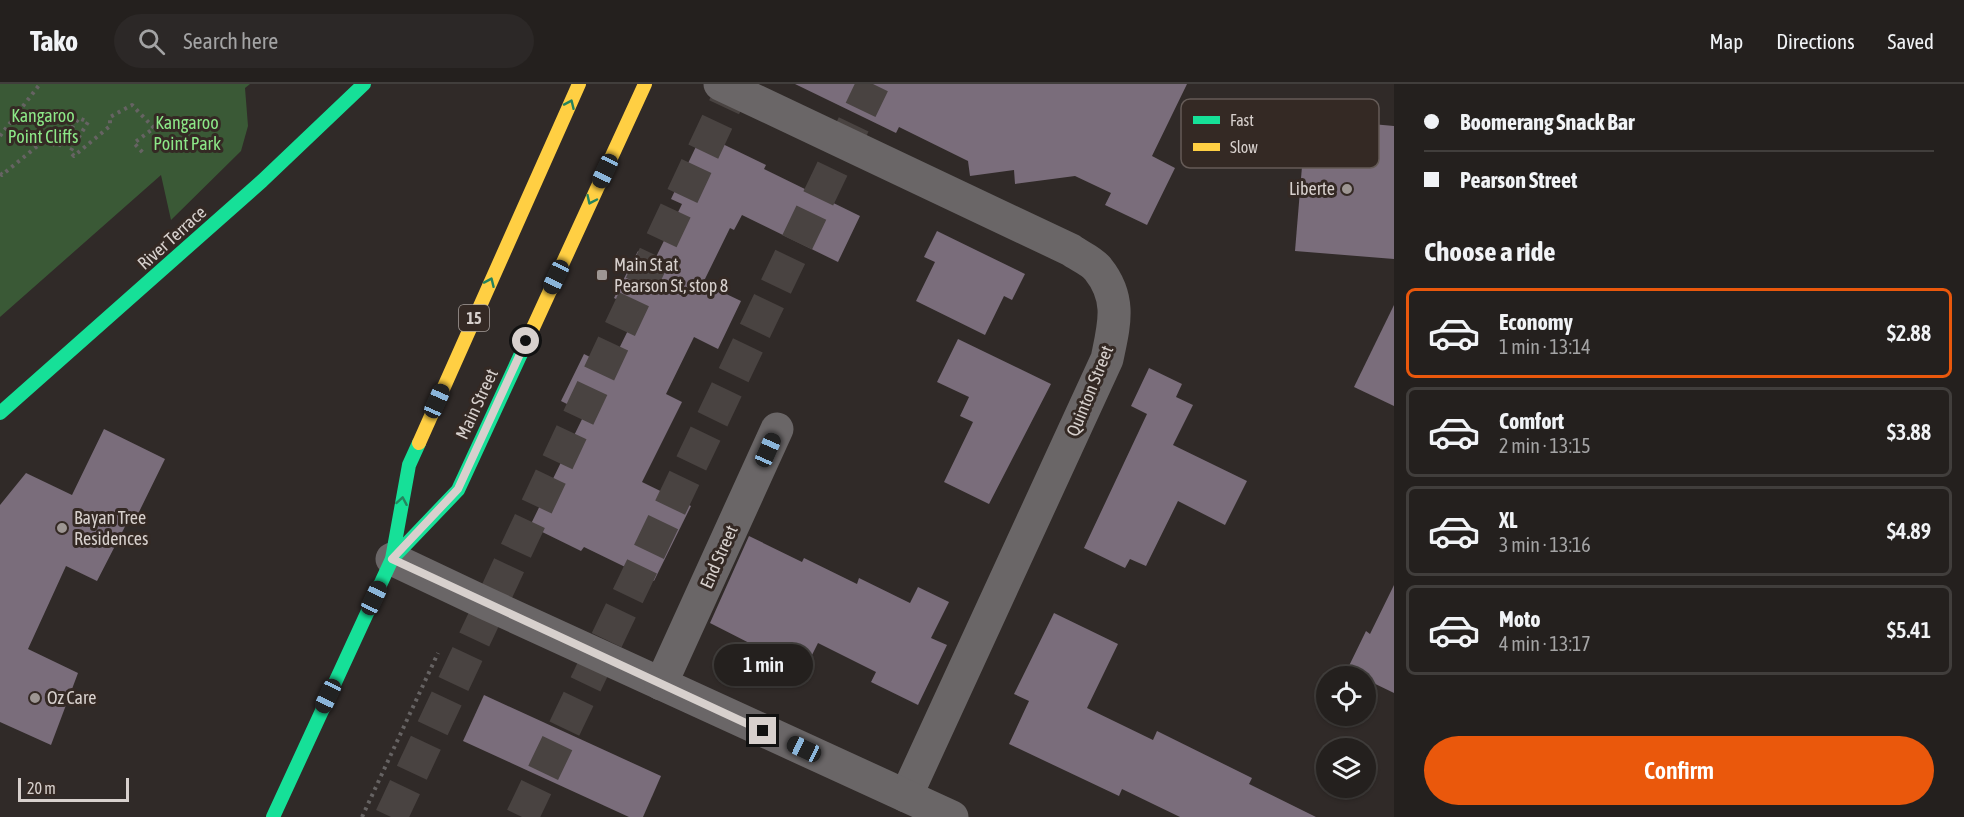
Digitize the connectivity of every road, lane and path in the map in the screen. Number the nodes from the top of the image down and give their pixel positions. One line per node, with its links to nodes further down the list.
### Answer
1 (40, 84): 6 (path)
2 (364, 84): 9 (main road, River Terrace)
3 (579, 84): 11 (main road, Main Street / 15, one-way to 3)
4 (645, 84): 11 (main road, Main Street / 15, one-way to 11)
5 (720, 84): 14 (street, Quinton Street)
6 (0, 135)
7 (144, 154): 8 (path)
8 (0, 173)
9 (0, 413)
10 (777, 429): 13 (street, End Street)
11 (392, 559): 13 (street); 15 (main road, Main Street / 15)
12 (438, 653): 16 (path)
13 (661, 684): 14 (street)
14 (906, 796): 17 (street)
15 (273, 817)
16 (362, 817)
17 (952, 817)

